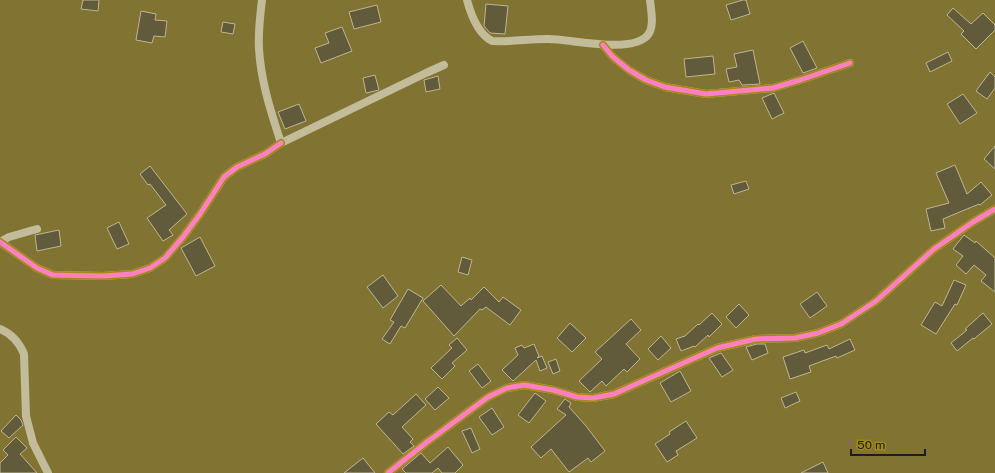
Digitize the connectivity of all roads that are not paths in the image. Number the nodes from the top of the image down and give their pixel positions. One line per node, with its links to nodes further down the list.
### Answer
1 (262, 0): 7 (street)
2 (467, 0): 4 (street)
3 (650, 0): 4 (street)
4 (603, 45): 5 (street)
5 (850, 63)
6 (444, 65): 7 (street)
7 (282, 143): 10 (street)
8 (995, 209): 13 (street)
9 (37, 229): 10 (street)
10 (0, 242)
11 (0, 329): 12 (street)
12 (48, 473)
13 (388, 473)

